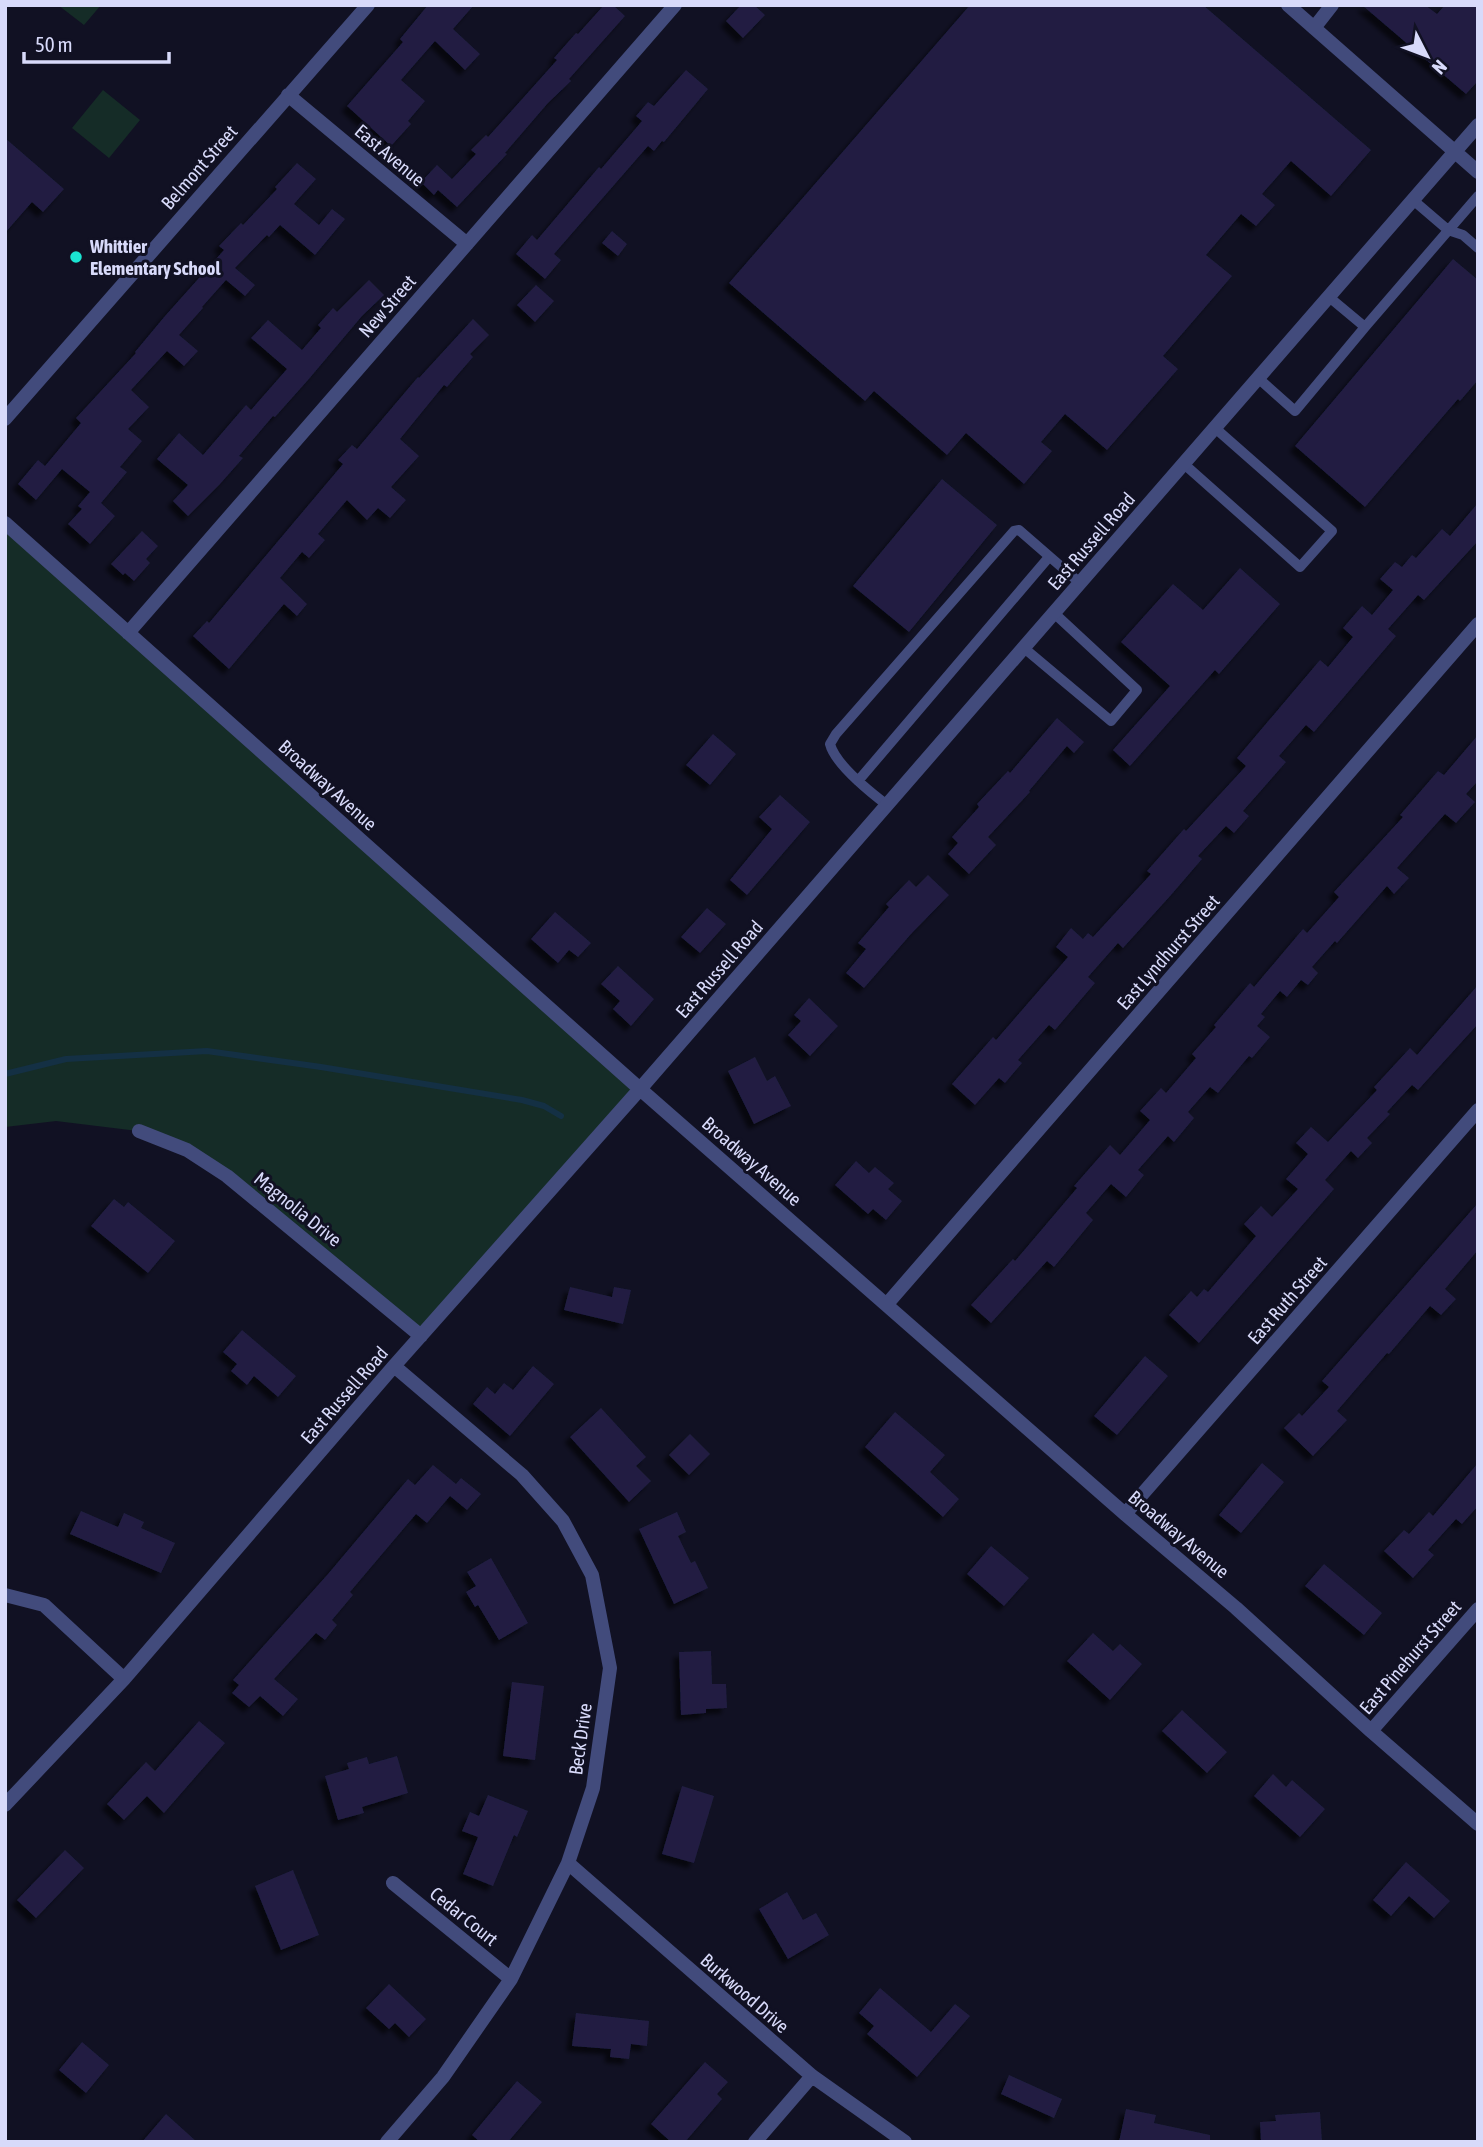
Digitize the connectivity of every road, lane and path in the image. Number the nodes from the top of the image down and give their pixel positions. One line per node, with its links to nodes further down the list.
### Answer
1 (368, 5): 6 (street, Belmont Street)
2 (1289, 5): 5 (street)
3 (1332, 5): 5 (street)
4 (674, 6): 13 (street, New Street)
5 (1314, 27): 8 (street)
6 (288, 95): 13 (street, East Avenue); 18 (street, Belmont Street)
7 (1478, 125): 8 (street, East Russell Road)
8 (1455, 152): 9 (street); 11 (street, East Russell Road)
9 (1478, 172)
10 (1478, 196): 12 (lane)
11 (1413, 200): 12 (lane); 15 (street, East Russell Road)
12 (1448, 230): 14 (lane); 16 (lane)
13 (467, 244): 26 (street, New Street)
14 (1478, 248)
15 (1329, 297): 16 (lane); 17 (street, East Russell Road)
16 (1365, 327): 17 (lane)
17 (1258, 378): 19 (street, East Russell Road)
18 (5, 419)
19 (1215, 428): 20 (street, East Russell Road); 20 (lane)
20 (1184, 464): 23 (street, East Russell Road)
21 (5, 523): 26 (street, Broadway Avenue)
22 (1049, 557): 23 (lane); 28 (lane); 28 (lane)
23 (1080, 583): 24 (street, East Russell Road)
24 (1054, 613): 27 (street, East Russell Road); 27 (lane)
25 (1478, 624): 33 (street, East Lyndhurst Street)
26 (128, 633): 30 (street, Broadway Avenue)
27 (1024, 648): 29 (street, East Russell Road)
28 (858, 781): 29 (lane)
29 (887, 805): 30 (street, East Russell Road)
30 (640, 1089): 33 (street, Broadway Avenue); 34 (street, East Russell Road)
31 (1478, 1111): 36 (street, East Ruth Street)
32 (138, 1131): 34 (street, Magnolia Drive)
33 (887, 1304): 36 (street, Broadway Avenue)
34 (421, 1336): 35 (street, East Russell Road)
35 (394, 1366): 39 (street, East Russell Road); 43 (street, Beck Drive)
36 (1125, 1514): 40 (street, Broadway Avenue)
37 (5, 1595): 39 (street)
38 (1478, 1609): 40 (street, East Pinehurst Street)
39 (124, 1679): 41 (street, East Russell Road)
40 (1371, 1731): 42 (street, Broadway Avenue)
41 (5, 1805)
42 (1478, 1824)
43 (568, 1863): 45 (street, Beck Drive); 46 (street, Burkwood Drive)
44 (393, 1883): 45 (street, Cedar Court)
45 (511, 1979): 47 (street, Beck Drive)
46 (811, 2076): 48 (street); 49 (street, Burkwood Drive)
47 (387, 2142)
48 (755, 2142)
49 (905, 2142)

